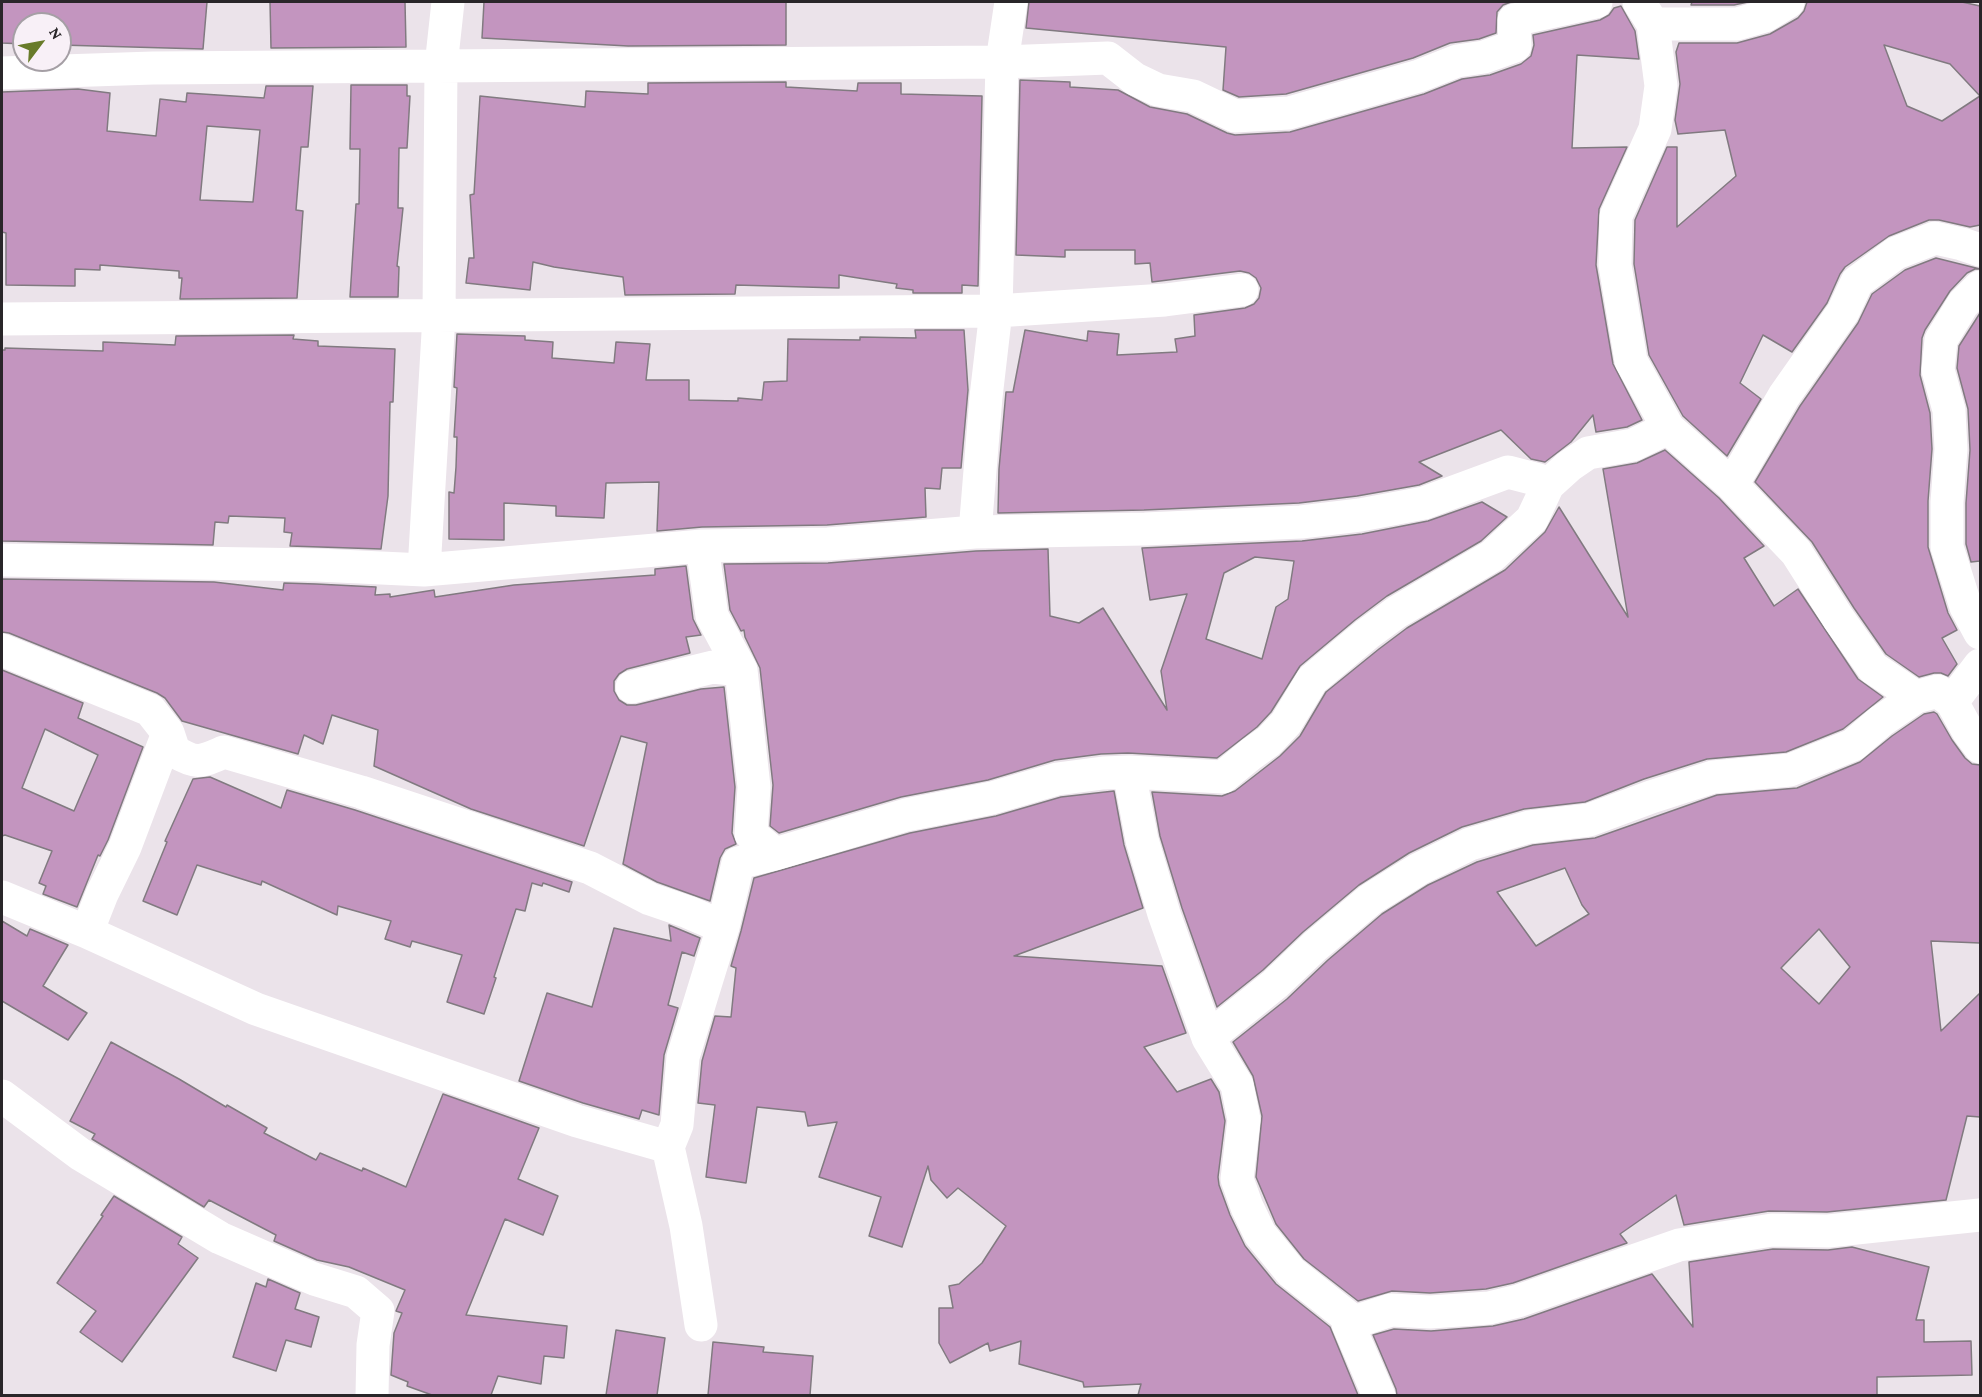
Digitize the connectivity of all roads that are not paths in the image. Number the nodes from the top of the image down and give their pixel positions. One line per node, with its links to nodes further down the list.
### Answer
1 (447, 2): 7 (street)
2 (1011, 2): 6 (street)
3 (1596, 2): 6 (street)
4 (1788, 2): 5 (street)
5 (1646, 13): 15 (street)
6 (1002, 62): 7 (street); 12 (street)
7 (441, 66): 8 (street); 13 (street)
8 (2, 73)
9 (1980, 250): 17 (street)
10 (1980, 287): 22 (street)
11 (1242, 290): 12 (street)
12 (996, 311): 13 (street); 18 (street)
13 (439, 316): 14 (street); 21 (street)
14 (2, 319)
15 (1668, 428): 16 (street); 17 (street)
16 (1548, 485): 18 (street); 31 (street)
17 (1732, 485): 27 (street)
18 (975, 532): 19 (street)
19 (702, 546): 21 (street); 25 (street)
20 (2, 560): 21 (street)
21 (424, 570)
22 (1980, 633)
23 (2, 650): 29 (street)
24 (1980, 665): 28 (street)
25 (741, 669): 26 (street); 32 (street)
26 (632, 687)
27 (1916, 697): 28 (street); 36 (street)
28 (1952, 702): 30 (street)
29 (168, 733): 34 (street); 35 (street)
30 (1980, 747)
31 (1129, 772): 32 (street); 36 (street)
32 (775, 854): 34 (street)
33 (2, 897): 35 (street)
34 (723, 927): 38 (street)
35 (87, 932): 38 (street)
36 (1208, 1038): 40 (street)
37 (2, 1096): 42 (street)
38 (668, 1147): 41 (street)
39 (1980, 1215): 40 (street)
40 (1348, 1324): 43 (street)
41 (701, 1325)
42 (372, 1395)
43 (1379, 1395)

